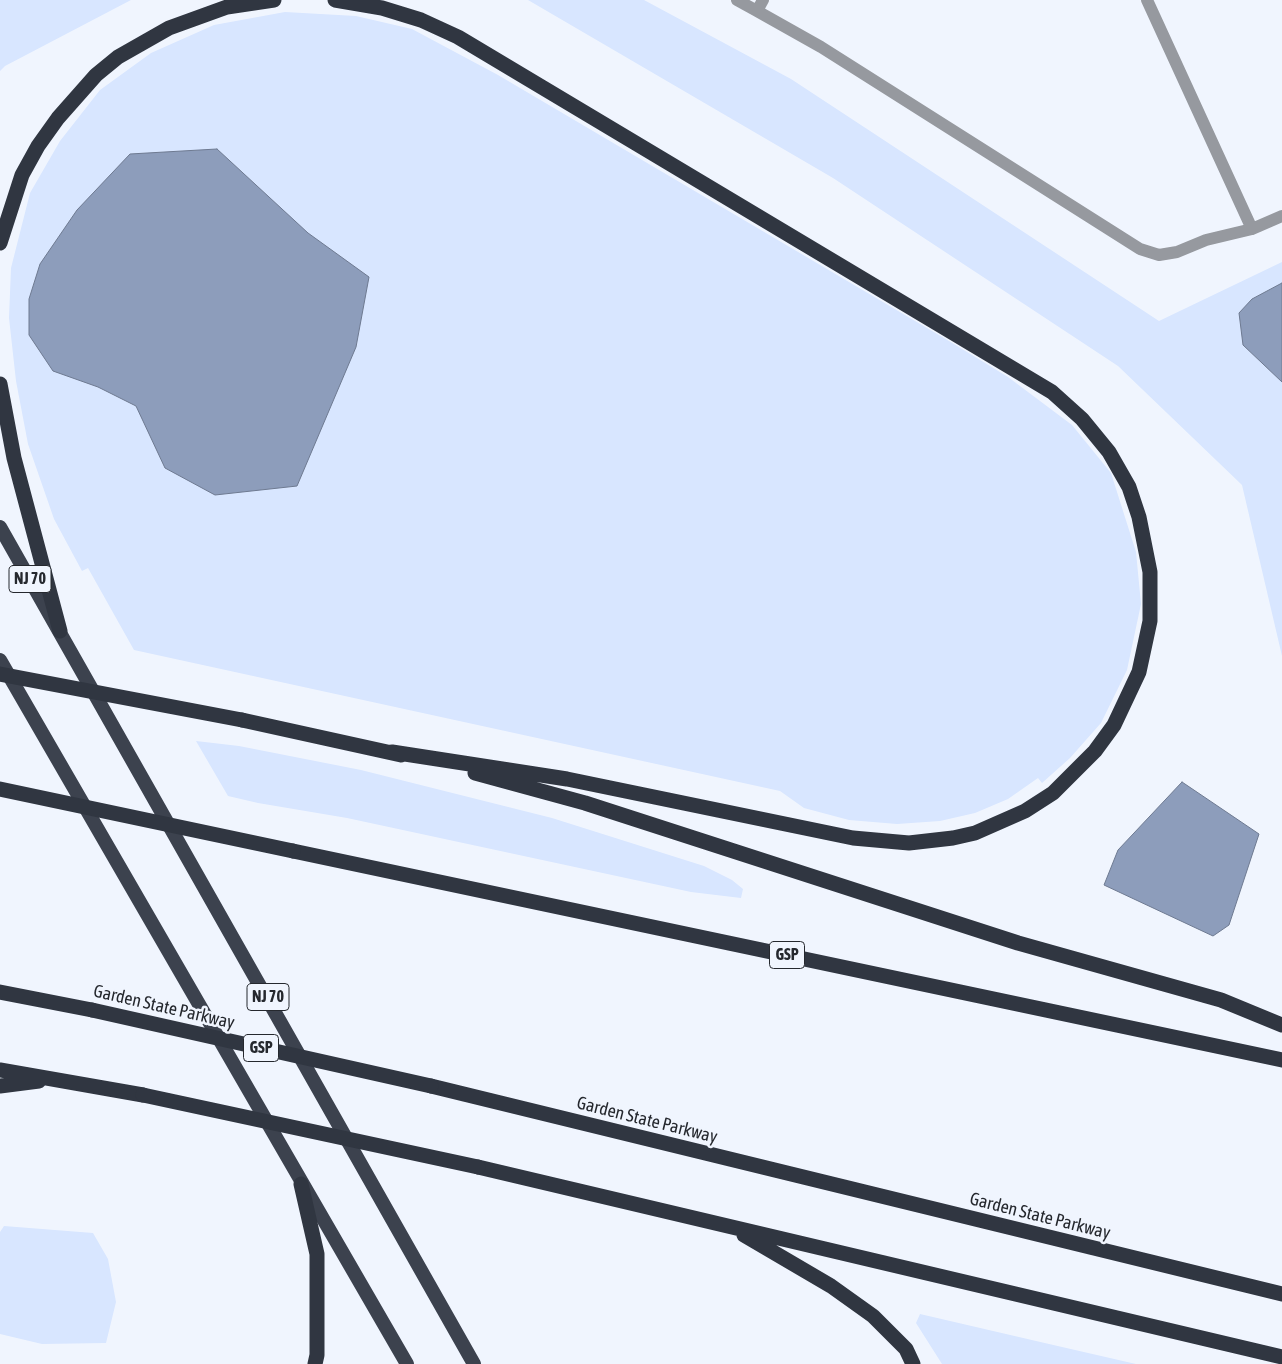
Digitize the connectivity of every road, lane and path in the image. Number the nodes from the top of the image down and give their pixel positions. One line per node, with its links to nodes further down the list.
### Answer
1 (274, 0): 8 (highway)
2 (335, 0): 14 (highway)
3 (736, 0): 5 (lane)
4 (1147, 0): 7 (lane)
5 (760, 6): 7 (lane)
6 (1282, 216): 7 (lane)
7 (1252, 229)
8 (0, 243)
9 (0, 384): 11 (highway)
10 (0, 527): 11 (highway, NJ 70)
11 (60, 631): 28 (highway, NJ 70)
12 (0, 660): 22 (highway)
13 (0, 674): 14 (highway, bridge)
14 (392, 752): 17 (highway)
15 (0, 790): 18 (highway, GSP, bridge)
16 (0, 992): 24 (highway, Garden State Parkway / GSP, bridge)
17 (1282, 1024)
18 (1282, 1060)
19 (0, 1070): 20 (highway)
20 (53, 1079): 21 (highway); 23 (highway, bridge)
21 (0, 1086)
22 (301, 1184): 26 (highway); 27 (highway)
23 (730, 1227): 25 (highway); 29 (highway)
24 (1282, 1294)
25 (1282, 1357)
26 (315, 1364)
27 (407, 1364)
28 (474, 1364)
29 (913, 1364)

